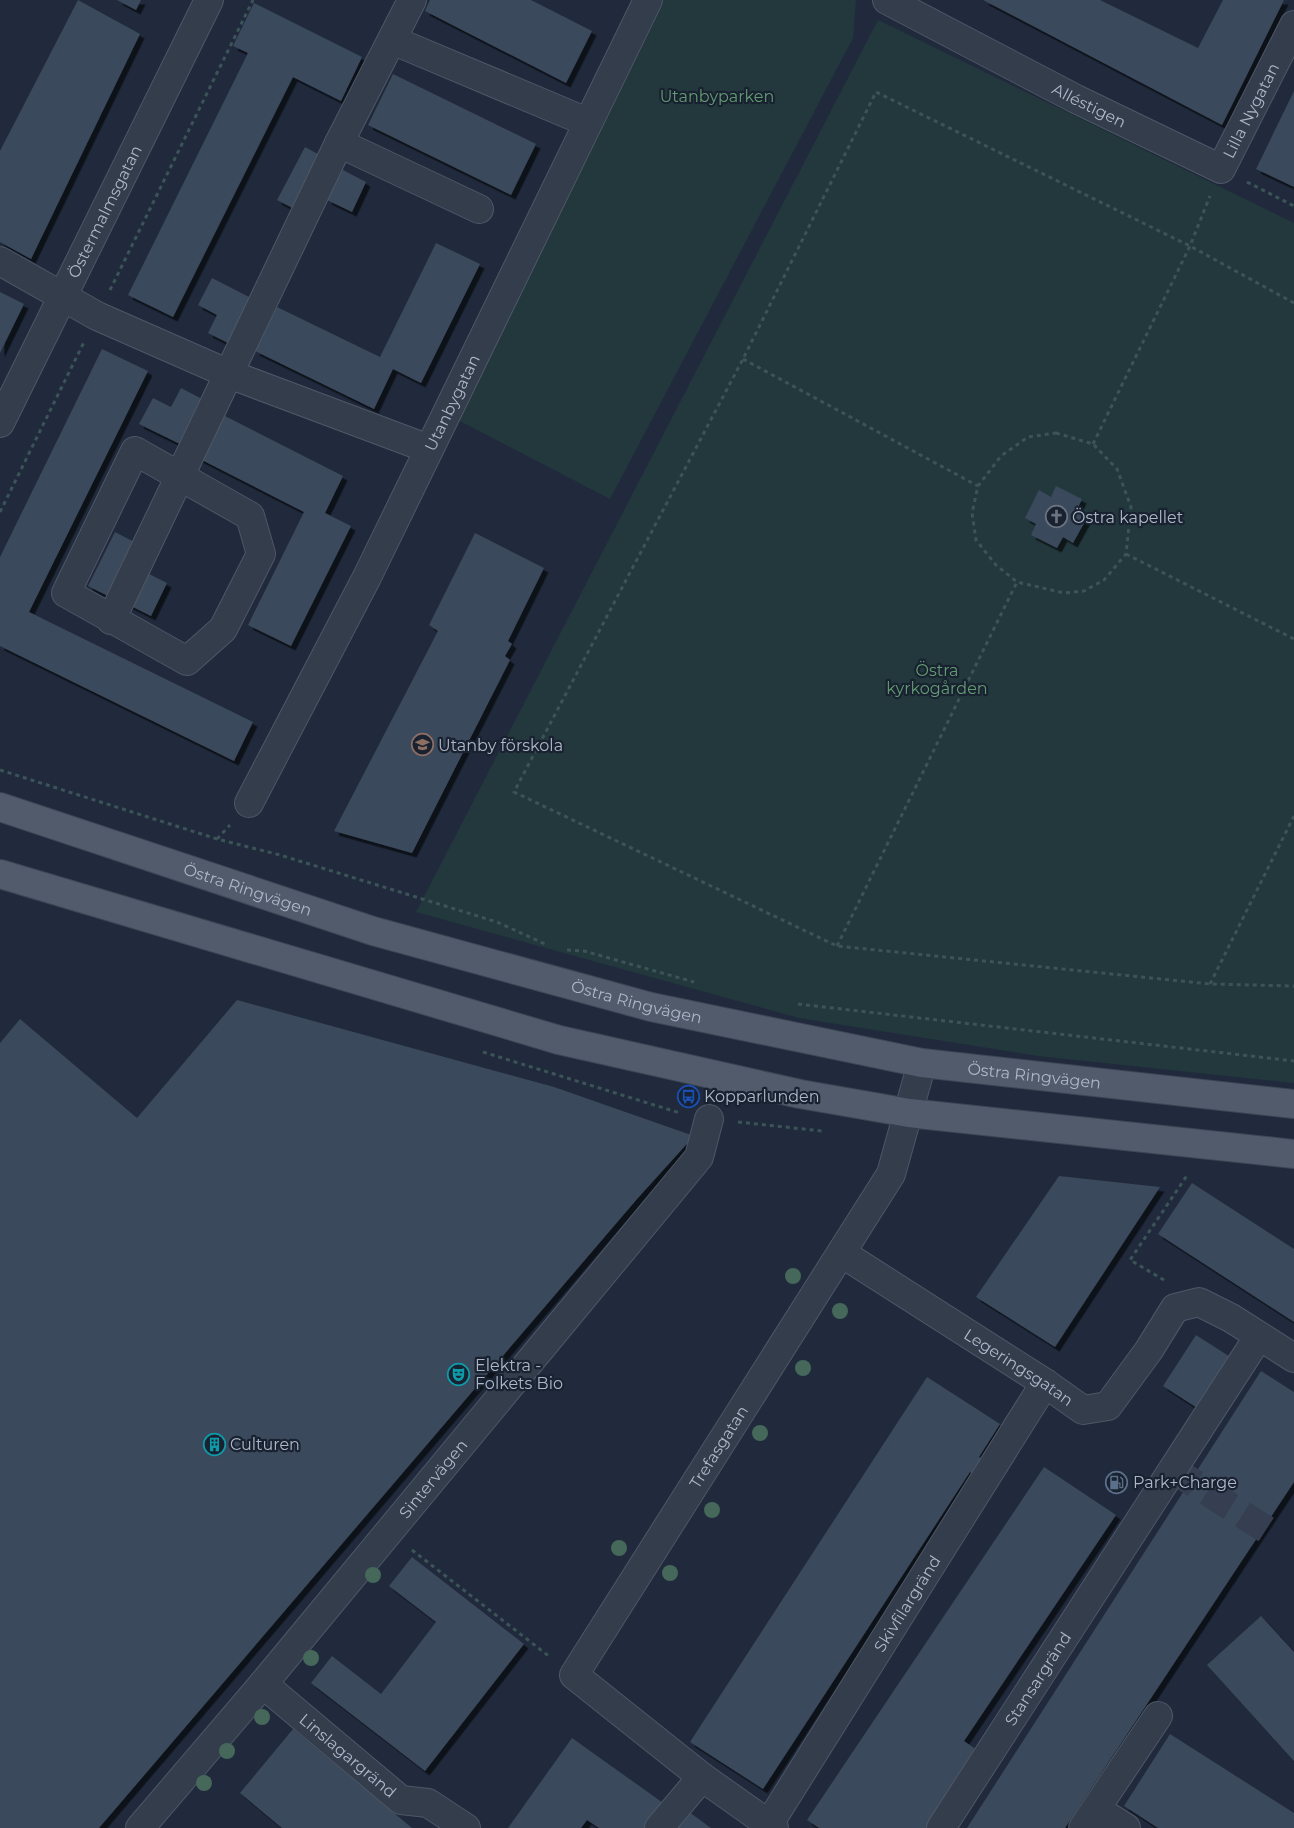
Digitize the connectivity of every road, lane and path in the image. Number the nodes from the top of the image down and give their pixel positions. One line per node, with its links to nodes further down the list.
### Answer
1 (208, 0): 16 (street, Östermalmsgatan)
2 (253, 0): 15 (path)
3 (412, 0): 7 (street)
4 (887, 0): 10 (street, Alléstigen)
5 (644, 1): 8 (street, Utanbygatan)
6 (1294, 25): 10 (street, Lilla Nygatan)
7 (392, 40): 8 (street); 9 (street)
8 (587, 122): 23 (street, Utanbygatan)
9 (339, 143): 12 (street); 20 (street)
10 (1221, 169): 11 (path); 13 (path)
11 (1294, 206)
12 (479, 209)
13 (1190, 246): 17 (path); 19 (path); 22 (path)
14 (0, 261): 16 (street)
15 (113, 284)
16 (62, 297): 20 (street); 21 (street, Östermalmsgatan)
17 (1294, 303)
18 (79, 353): 26 (path)
19 (743, 359): 25 (path); 37 (path)
20 (229, 374): 23 (street); 24 (street)
21 (0, 423)
22 (1093, 444): 25 (path); 27 (path)
23 (429, 449): 32 (street, Utanbygatan)
24 (180, 475): 29 (street); 29 (street); 29 (street)
25 (978, 486): 28 (path)
26 (0, 512)
27 (1126, 554): 28 (path); 30 (path)
28 (1017, 582): 37 (path)
29 (111, 620)
30 (1294, 639)
31 (0, 770): 36 (path)
32 (249, 803)
33 (0, 807): 44 (main road, Östra Ringvägen)
34 (1294, 816): 40 (path)
35 (0, 874): 46 (main road)
36 (548, 945)
37 (837, 946): 40 (path)
38 (566, 950): 39 (path)
39 (698, 983)
40 (1210, 984): 41 (path)
41 (1294, 986)
42 (795, 1003): 43 (path)
43 (1294, 1061)
44 (922, 1063): 45 (main road, Östra Ringvägen); 46 (street, Trefasgatan)
45 (1294, 1104)
46 (909, 1113): 48 (main road); 50 (street, Trefasgatan)
47 (709, 1119): 57 (street, Sintervägen)
48 (1294, 1154)
49 (1188, 1173): 51 (path)
50 (843, 1254): 54 (street, Legeringsgatan); 56 (street, Trefasgatan)
51 (1199, 1302): 52 (street); 54 (street, Legeringsgatan)
52 (1259, 1336): 53 (street); 65 (street, Stansargränd)
53 (1294, 1358)
54 (1045, 1383): 61 (street, Skivfilargränd)
55 (406, 1546): 56 (path)
56 (574, 1676): 59 (street)
57 (263, 1684): 62 (street, Sintervägen); 63 (street, Linslagargränd)
58 (1158, 1716): 60 (street)
59 (704, 1778): 61 (street); 64 (street)
60 (1089, 1819): 66 (street)
61 (772, 1826)
62 (140, 1828)
63 (466, 1828)
64 (659, 1828)
65 (941, 1828)
66 (1126, 1828)

